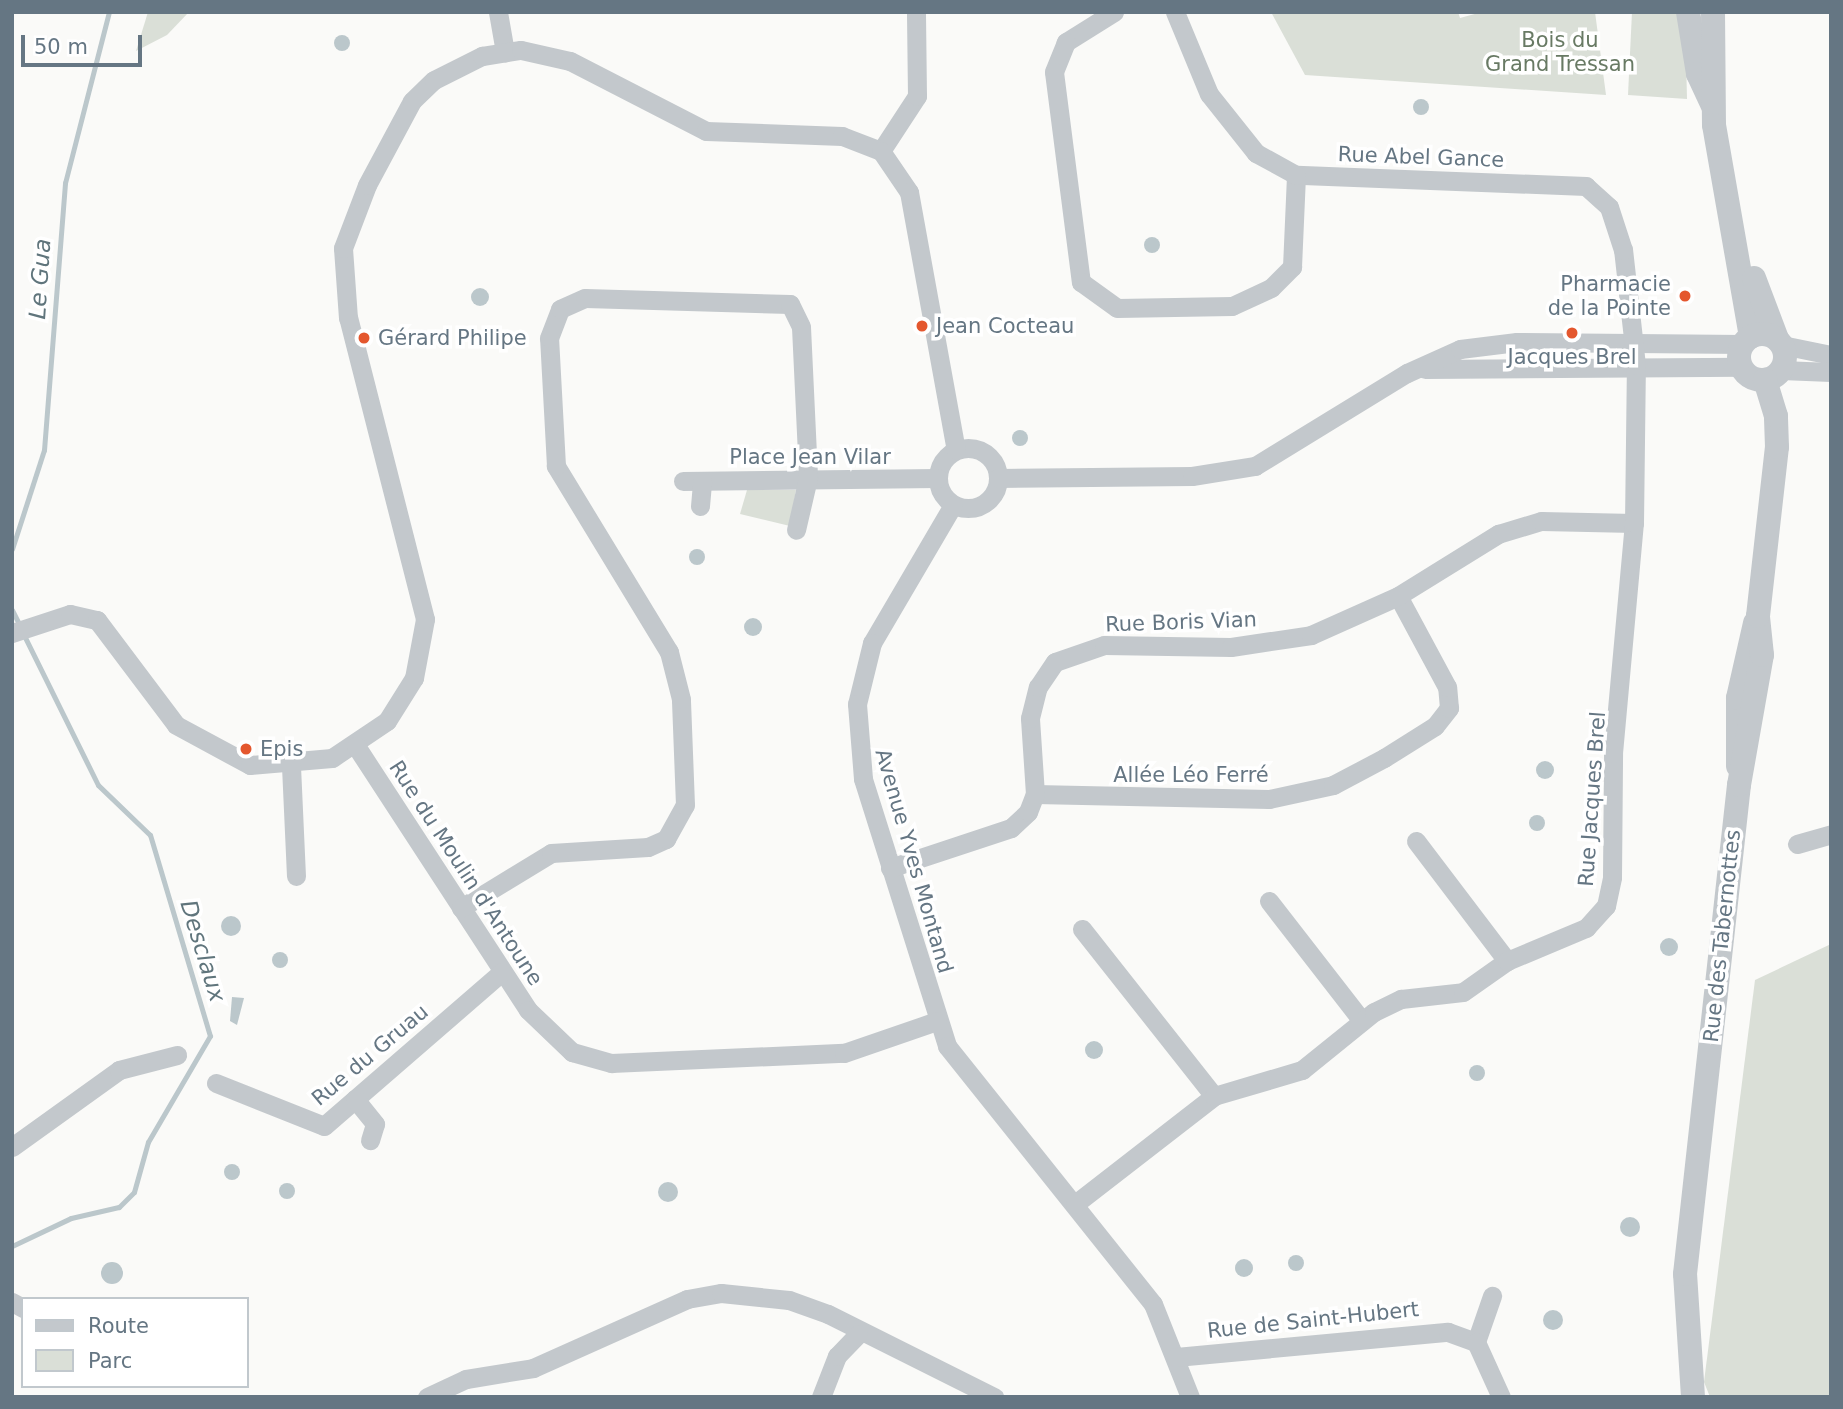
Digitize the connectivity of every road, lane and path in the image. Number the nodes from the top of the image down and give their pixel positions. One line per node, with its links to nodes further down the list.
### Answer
1 (498, 12): 7 (street)
2 (916, 12): 9 (street)
3 (1114, 12): 10 (street)
4 (1175, 12): 10 (street, Rue Abel Gance)
5 (1688, 12): 8 (street)
6 (1713, 12): 8 (street)
7 (505, 52): 9 (street); 30 (street)
8 (1713, 106): 11 (street)
9 (881, 151): 20 (street)
10 (1296, 175): 12 (street, Rue Abel Gance)
11 (1734, 225): 13 (street); 14 (street)
12 (1631, 340): 14 (street); 16 (street, Rue Abel Gance); 18 (street)
13 (1779, 342): 14 (street); 15 (street); 19 (street, Rue des Tabernottes)
14 (1745, 349): 16 (street); 19 (street)
15 (1831, 355)
16 (1636, 365): 18 (street); 26 (street, Rue Jacques Brel)
17 (1831, 372): 19 (street)
18 (1407, 373): 23 (street)
19 (1773, 375): 61 (street, Rue des Tabernottes)
20 (956, 450): 22 (street); 23 (street)
21 (808, 478): 22 (street, Place Jean Vilar); 25 (street, Place Jean Vilar); 27 (street); 39 (street)
22 (937, 478): 24 (street)
23 (998, 478): 24 (street)
24 (953, 505): 36 (street, Avenue Yves Montand)
25 (700, 506)
26 (1634, 523): 28 (street, Rue Boris Vian); 41 (street, Rue Jacques Brel)
27 (796, 530)
28 (1398, 596): 32 (street, Rue Boris Vian); 32 (street, Allée Léo Ferré)
29 (12, 633): 31 (street)
30 (356, 746): 31 (street); 39 (street, Rue du Moulin d'Antoune)
31 (291, 766): 37 (street)
32 (1035, 794): 36 (street)
33 (1831, 834): 35 (street)
34 (1416, 841): 41 (street)
35 (1797, 844)
36 (890, 868): 43 (street, Avenue Yves Montand)
37 (296, 876)
38 (1269, 901): 44 (street)
39 (461, 908): 42 (street, Rue du Moulin d'Antoune)
40 (1082, 929): 47 (street)
41 (1507, 961): 44 (street, Rue Jacques Brel)
42 (502, 972): 43 (street, Rue du Moulin d'Antoune); 48 (street, Rue du Gruau)
43 (937, 1021): 51 (street, Avenue Yves Montand)
44 (1362, 1021): 47 (street, Rue Jacques Brel)
45 (177, 1055): 50 (street)
46 (216, 1083): 48 (street, Rue du Gruau)
47 (1214, 1096): 51 (street, Rue Jacques Brel)
48 (355, 1098): 49 (street)
49 (370, 1140)
50 (12, 1147)
51 (1075, 1204): 55 (street, Avenue Yves Montand)
52 (1492, 1296): 54 (street)
53 (858, 1334): 56 (street); 57 (street); 58 (street)
54 (1476, 1342): 55 (street, Rue de Saint-Hubert); 60 (street)
55 (1176, 1357): 59 (street, Avenue Yves Montand)
56 (427, 1397)
57 (821, 1397)
58 (994, 1397)
59 (1190, 1397)
60 (1501, 1397)
61 (1693, 1397)

